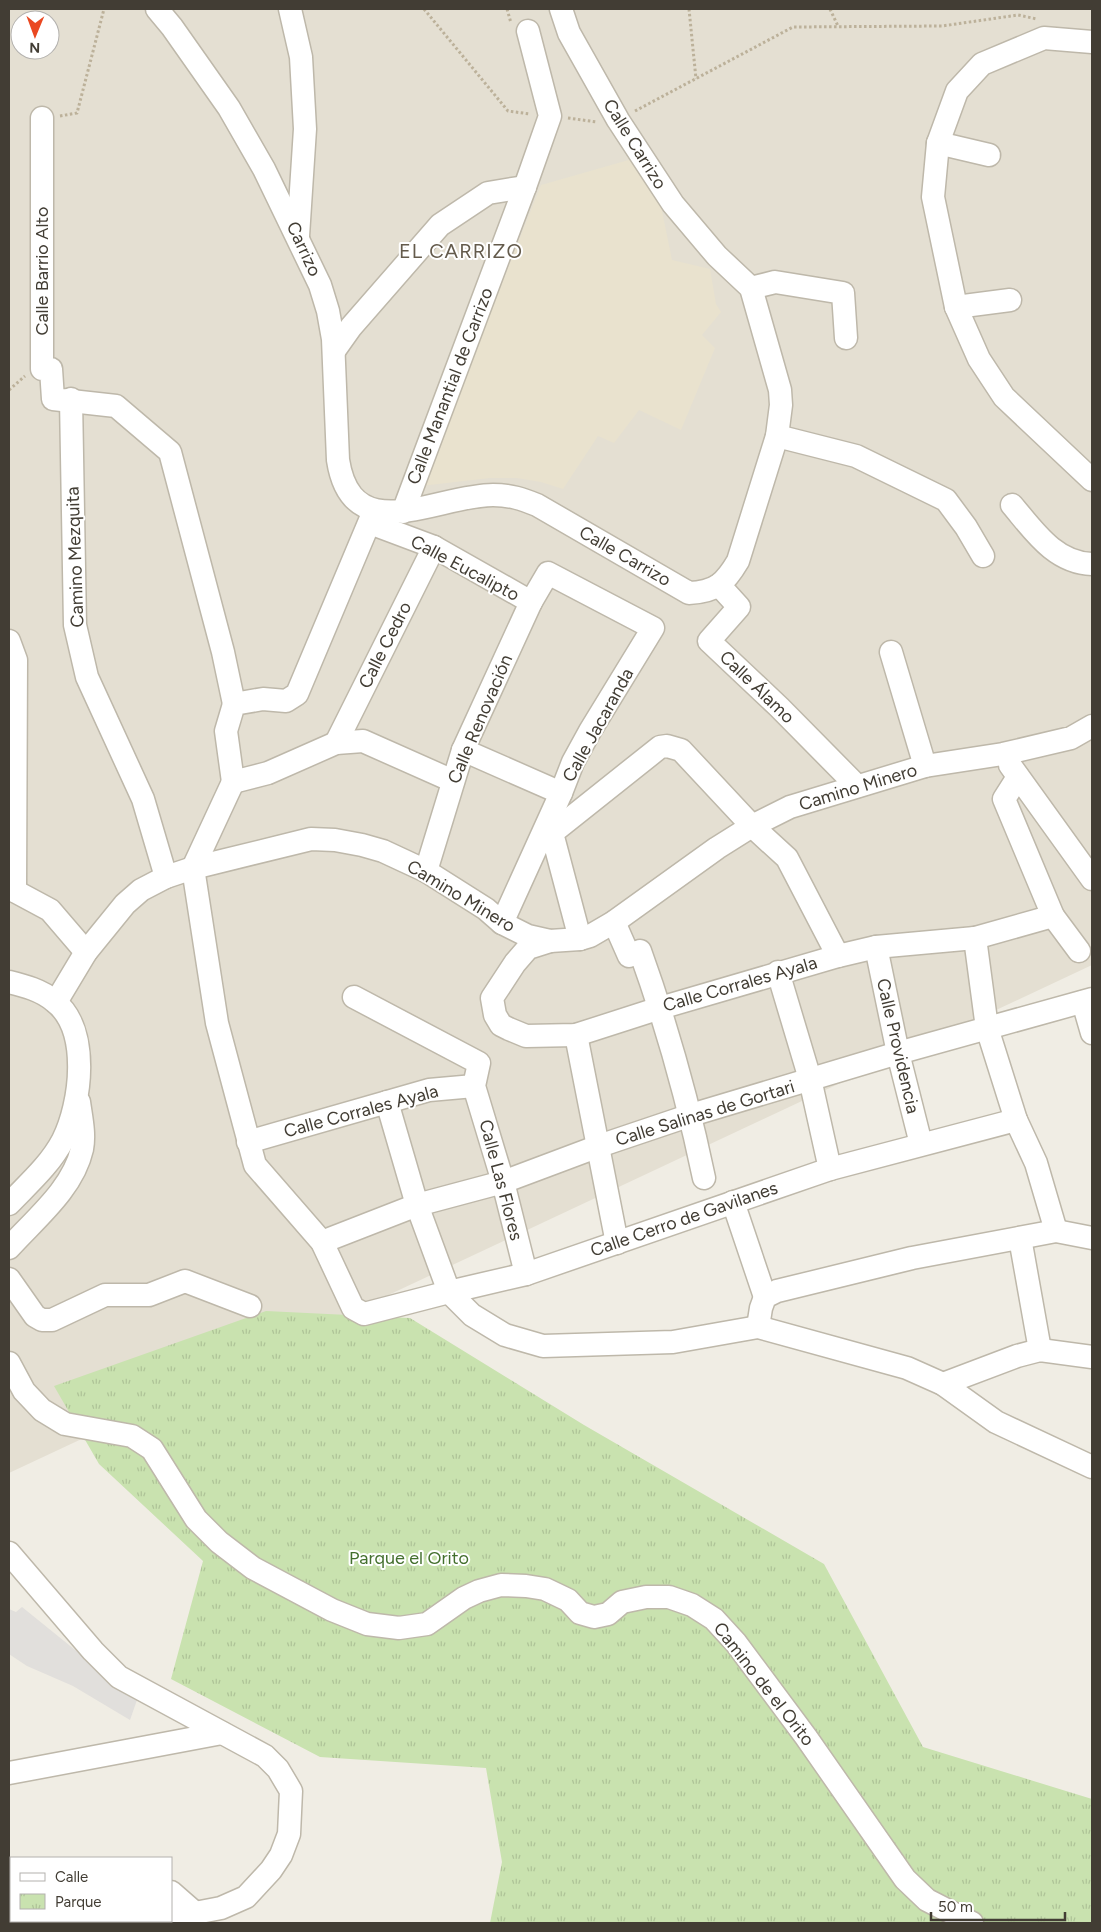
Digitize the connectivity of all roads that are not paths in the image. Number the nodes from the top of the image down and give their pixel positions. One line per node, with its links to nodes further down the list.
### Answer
1 (157, 9): 10 (street, Carrizo)
2 (290, 9): 10 (street)
3 (560, 9): 11 (street, Calle Carrizo)
4 (520, 28): 9 (street, Calle Manantial de Carrizo)
5 (1092, 42): 7 (street)
6 (42, 118): 16 (street, Calle Barrio Alto)
7 (938, 143): 8 (street); 13 (street)
8 (989, 155)
9 (525, 187): 15 (street); 20 (street, Calle Manantial de Carrizo)
10 (298, 237): 15 (street, Carrizo)
11 (751, 288): 14 (street); 17 (street)
12 (1010, 300): 13 (street)
13 (956, 307): 18 (street)
14 (846, 338)
15 (334, 351): 21 (street, Carrizo)
16 (71, 399): 30 (street); 44 (street, Camino Mezquita)
17 (777, 436): 23 (street); 25 (street)
18 (1088, 471)
19 (1012, 505): 24 (street)
20 (403, 512): 21 (street, Calle Carrizo); 25 (street, Calle Carrizo)
21 (372, 517): 22 (street, Calle Eucalipto); 30 (street)
22 (434, 547): 26 (street, Calle Eucalipto); 32 (street, Calle Cedro)
23 (983, 556)
24 (1092, 564)
25 (720, 585): 39 (street, Calle Álamo)
26 (531, 602): 27 (street, Calle Renovación); 33 (street, Calle Renovación)
27 (652, 628): 40 (street, Calle Jacaranda)
28 (9, 641): 46 (street)
29 (891, 652): 35 (street)
30 (234, 704): 38 (street)
31 (1092, 726): 34 (street, Camino Minero)
32 (336, 743): 37 (street); 38 (street)
33 (464, 750): 37 (street, Calle Renovación); 40 (street)
34 (1003, 754): 35 (street, Camino Minero); 36 (street)
35 (925, 766): 39 (street, Camino Minero)
36 (1018, 777): 45 (street); 47 (street)
37 (453, 781): 43 (street, Calle Renovación)
38 (233, 782): 42 (street)
39 (857, 786): 41 (street, Camino Minero)
40 (561, 793): 49 (street, Calle Jacaranda)
41 (752, 826): 48 (street, Camino Minero); 51 (street, Calle Jacaranda); 56 (street)
42 (193, 868): 43 (street, Camino Minero); 44 (street, Camino Minero); 73 (street)
43 (426, 871): 49 (street, Camino Minero)
44 (166, 877): 55 (street, Camino Minero)
45 (1092, 878)
46 (12, 889): 55 (street)
47 (1053, 916): 50 (street, Calle Corrales Ayala); 54 (street)
48 (614, 922): 51 (street, Camino Minero); 62 (street)
49 (502, 923): 52 (street, Camino Minero)
50 (975, 938): 53 (street, Calle Corrales Ayala); 63 (street)
51 (580, 939): 52 (street, Camino Minero)
52 (550, 941): 65 (street, Calle Corrales Ayala)
53 (876, 947): 56 (street, Calle Corrales Ayala); 66 (street, Calle Providencia)
54 (1079, 951)
55 (86, 952): 61 (street, Camino Minero)
56 (838, 956): 57 (street, Calle Corrales Ayala)
57 (778, 972): 62 (street, Calle Corrales Ayala); 67 (street)
58 (9, 982): 61 (street)
59 (354, 997): 68 (street)
60 (1088, 1001): 63 (street, Calle Salinas de Gortari); 64 (street)
61 (56, 1002): 69 (street)
62 (660, 1008): 65 (street, Calle Corrales Ayala); 71 (street)
63 (987, 1028): 66 (street, Calle Salinas de Gortari); 72 (street)
64 (1092, 1033)
65 (576, 1035): 75 (street)
66 (898, 1053): 67 (street, Calle Salinas de Gortari); 74 (street, Calle Providencia)
67 (810, 1080): 71 (street, Calle Salinas de Gortari); 76 (street)
68 (474, 1086): 70 (street, Calle Corrales Ayala); 78 (street, Calle Las Flores)
69 (77, 1090): 80 (street); 85 (street)
70 (387, 1102): 73 (street, Calle Corrales Ayala); 81 (street)
71 (691, 1115): 75 (street, Calle Salinas de Gortari); 77 (street)
72 (1016, 1120): 74 (street, Calle Cerro de Gavilanes); 82 (street)
73 (248, 1142): 86 (street)
74 (921, 1144): 76 (street, Calle Cerro de Gavilanes)
75 (599, 1146): 78 (street, Calle Salinas de Gortari); 87 (street)
76 (830, 1168): 79 (street, Calle Cerro de Gavilanes)
77 (704, 1178)
78 (503, 1182): 81 (street, Calle Salinas de Gortari); 89 (street, Calle Las Flores)
79 (733, 1202): 87 (street, Calle Cerro de Gavilanes); 92 (street)
80 (9, 1204)
81 (417, 1205): 86 (street, Calle Salinas de Gortari); 91 (street)
82 (1056, 1231): 83 (street); 84 (street)
83 (1020, 1238): 92 (street); 95 (street)
84 (1092, 1238)
85 (15, 1241): 88 (street)
86 (322, 1242): 91 (street, Calle Cerro de Gavilanes)
87 (617, 1243): 89 (street, Calle Cerro de Gavilanes)
88 (9, 1263)
89 (526, 1274): 91 (street, Calle Cerro de Gavilanes)
90 (9, 1279): 93 (street)
91 (449, 1292): 94 (street)
92 (766, 1297): 94 (street)
93 (250, 1306)
94 (758, 1327): 98 (street)
95 (1040, 1350): 96 (street); 98 (street)
96 (1092, 1357)
97 (9, 1363): 106 (street, Camino de el Orito)
98 (943, 1384): 99 (street)
99 (1092, 1467)
100 (9, 1553): 101 (street)
101 (222, 1733): 102 (street); 105 (street)
102 (9, 1773)
103 (172, 1893): 105 (street)
104 (172, 1912): 105 (street)
105 (195, 1913)
106 (972, 1923)

